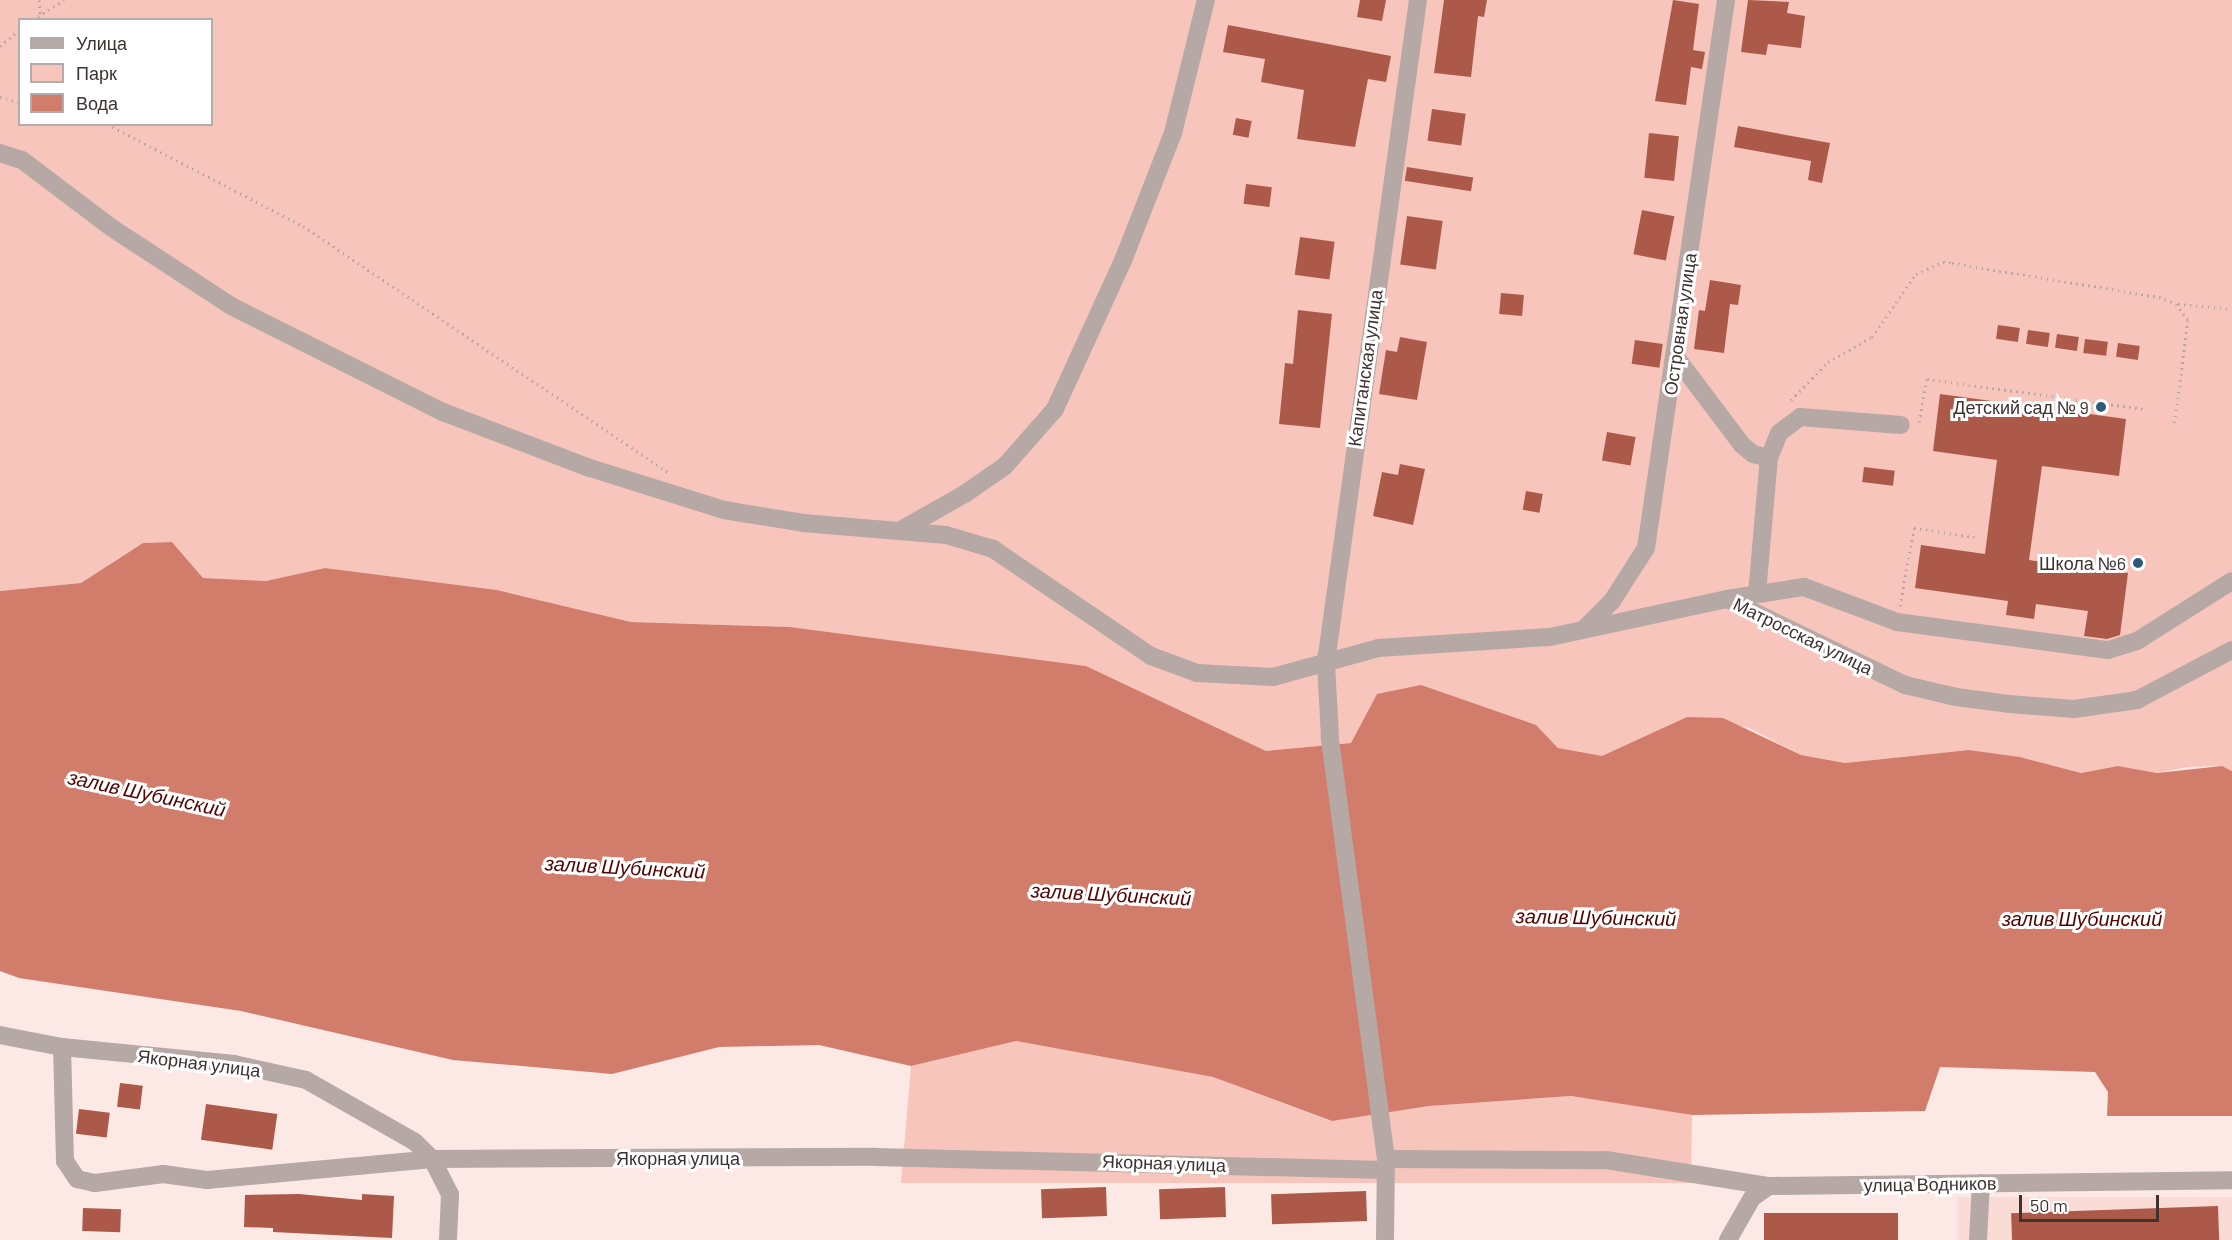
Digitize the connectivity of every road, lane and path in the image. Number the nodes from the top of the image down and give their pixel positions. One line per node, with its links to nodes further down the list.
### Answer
1 (39, 0): 6 (path)
2 (64, 0): 6 (path)
3 (1206, 0): 23 (street)
4 (1418, 0): 31 (street, Капитанская улица)
5 (1726, 0): 16 (street, Островная улица)
6 (40, 14): 7 (path)
7 (35, 18)
8 (18, 32): 9 (path)
9 (0, 46)
10 (0, 97): 11 (path)
11 (18, 102)
12 (111, 126): 22 (path)
13 (0, 153): 23 (street, Матросская улица)
14 (2176, 304): 15 (path); 19 (path); 20 (path)
15 (2232, 309)
16 (1675, 356): 21 (street); 29 (street, Островная улица)
17 (2143, 408): 18 (path)
18 (1901, 425): 20 (street)
19 (2174, 427)
20 (1779, 433): 21 (street)
21 (1769, 458): 26 (street)
22 (675, 477)
23 (901, 530): 31 (street, Матросская улица)
24 (1974, 537): 28 (path)
25 (2232, 581): 28 (street)
26 (1757, 594): 27 (street); 28 (street)
27 (1727, 599): 29 (street, Матросская улица); 30 (street, Матросская улица)
28 (1896, 622)
29 (1586, 627): 31 (street, Матросская улица)
30 (2232, 650)
31 (1326, 662): 35 (street, Капитанская улица)
32 (0, 1035): 33 (street, Якорная улица)
33 (62, 1047): 34 (street, Якорная улица); 34 (street)
34 (432, 1159): 35 (street, Якорная улица); 39 (street)
35 (1385, 1165): 38 (street, Якорная улица); 40 (street, Капитанская улица)
36 (2232, 1180): 37 (street, улица Водников)
37 (1981, 1183): 38 (street, улица Водников); 42 (street)
38 (1769, 1186): 41 (street)
39 (448, 1240)
40 (1385, 1240)
41 (1728, 1240)
42 (1978, 1240)

